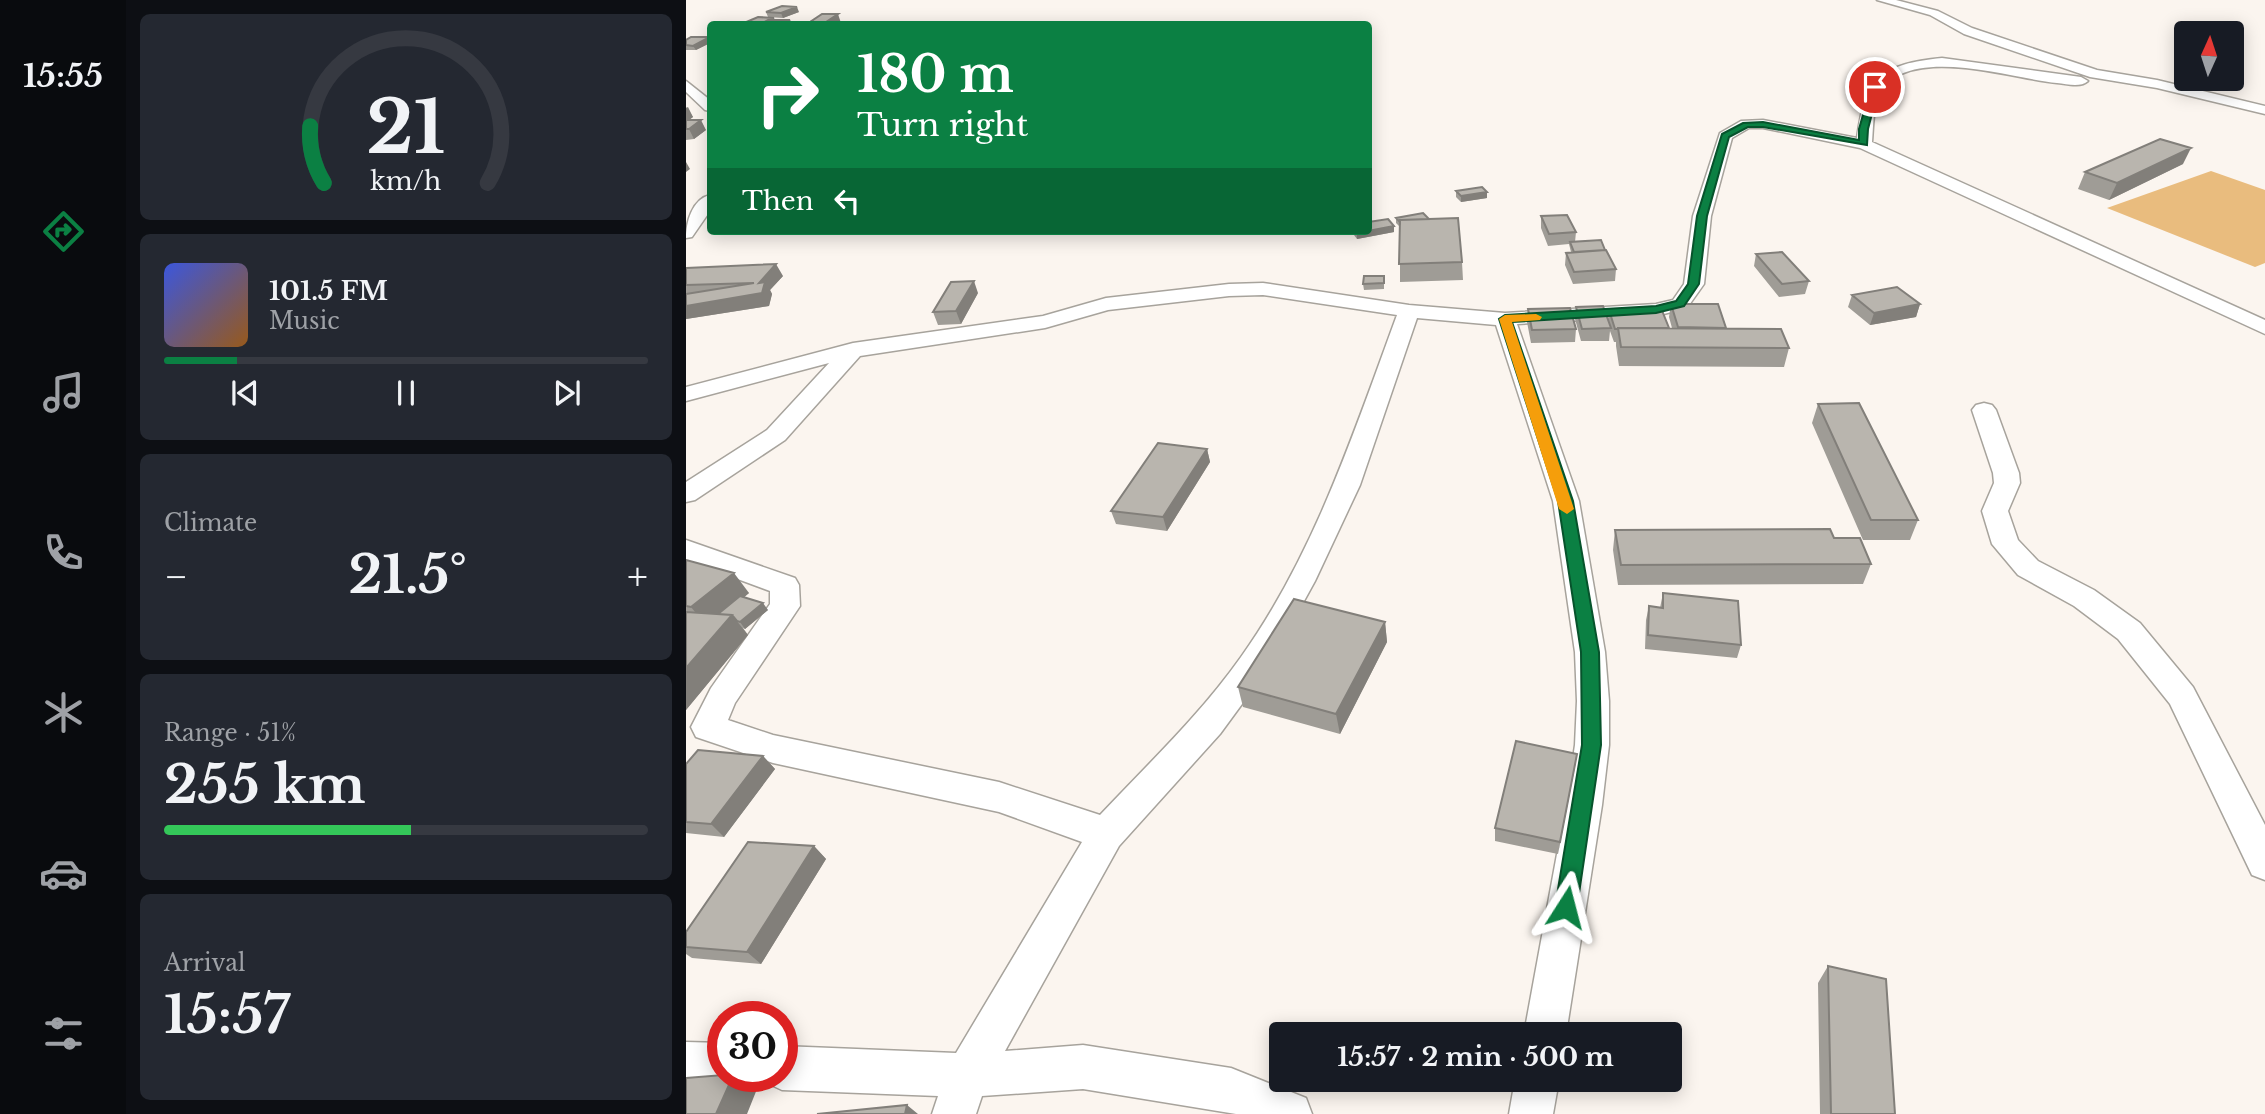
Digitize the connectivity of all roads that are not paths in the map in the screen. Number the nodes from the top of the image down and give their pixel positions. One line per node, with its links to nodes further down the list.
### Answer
1 (1883, 0): 2 (street)
2 (2095, 74): 5 (street); 6 (street)
3 (686, 85): 4 (street)
4 (707, 104)
5 (2265, 110)
6 (1864, 144): 10 (street); 11 (street)
7 (707, 204): 8 (street)
8 (686, 233)
9 (1409, 311): 10 (street); 12 (street); 17 (street)
10 (1505, 319): 19 (street)
11 (2265, 328)
12 (853, 350): 13 (street); 15 (street)
13 (686, 394)
14 (1984, 410): 18 (street)
15 (686, 494)
16 (686, 550): 17 (street)
17 (1106, 834): 24 (street)
18 (2265, 863)
19 (1547, 1022)
20 (686, 1064): 21 (street)
21 (707, 1065)
22 (798, 1070): 24 (street)
23 (1535, 1092): 26 (street)
24 (961, 1094): 25 (street)
25 (1290, 1114)
26 (1531, 1114)

